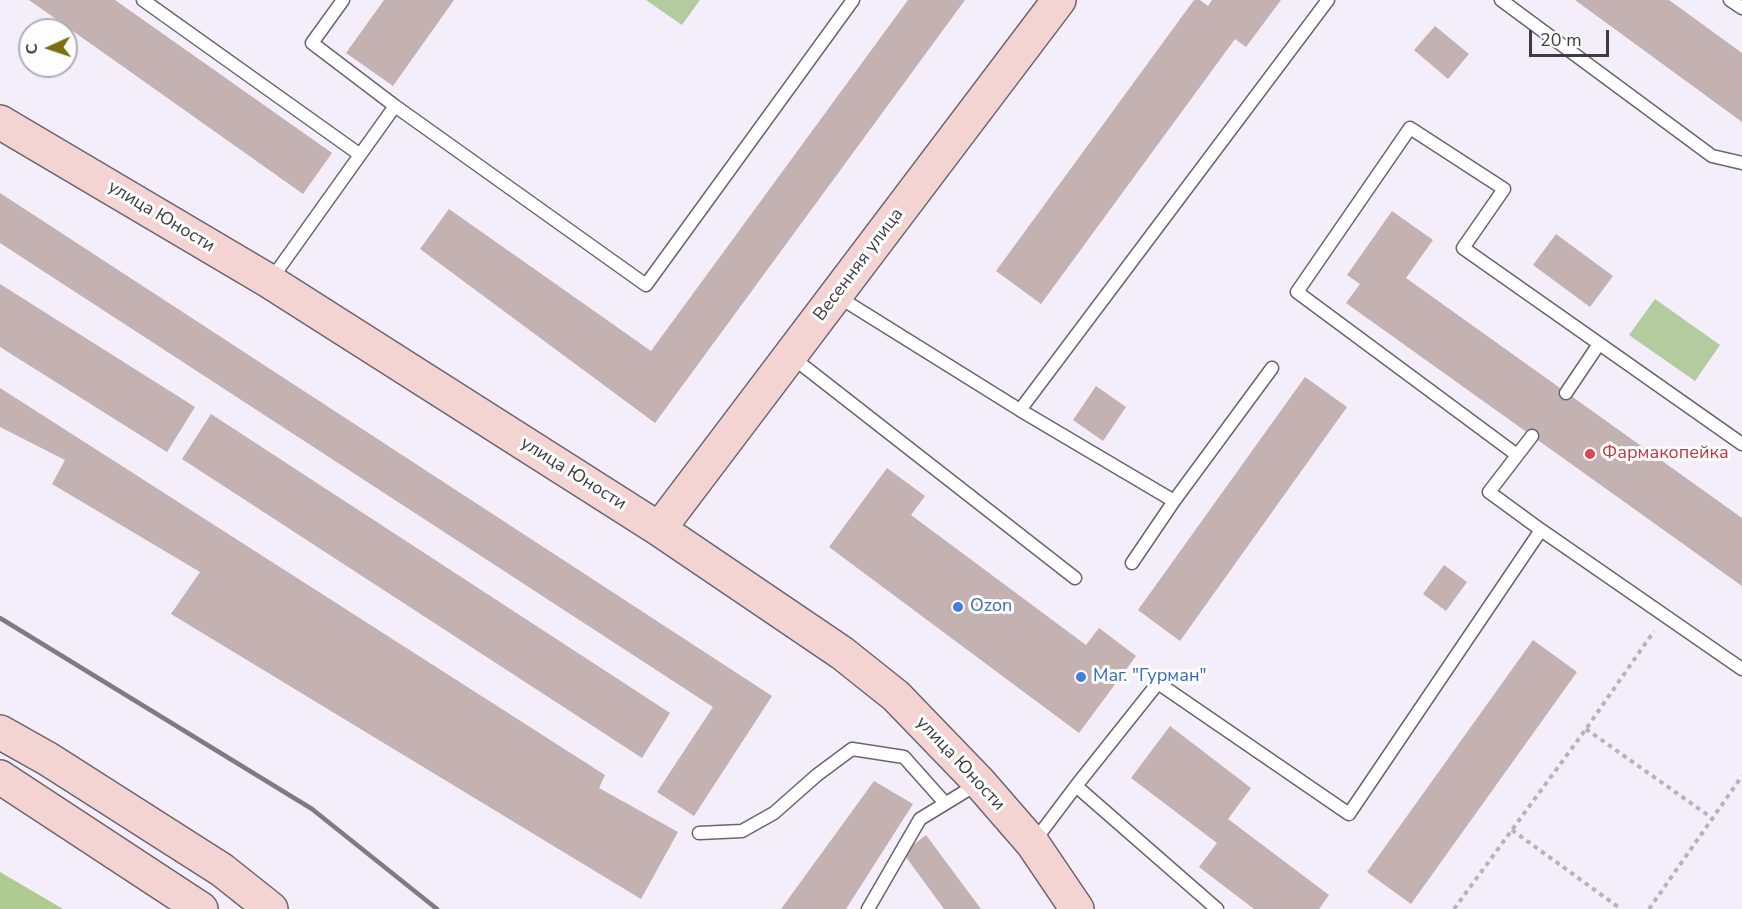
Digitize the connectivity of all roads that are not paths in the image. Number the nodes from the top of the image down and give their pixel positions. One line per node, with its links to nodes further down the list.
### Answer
1 (143, 0): 11 (lane)
2 (343, 0): 9 (lane)
3 (853, 0): 9 (lane)
4 (1059, 0): 14 (street, Весенняя улица)
5 (1328, 0): 19 (lane)
6 (1501, 0): 12 (lane)
7 (1730, 0): 8 (lane)
8 (1742, 8)
9 (395, 106): 11 (lane)
10 (0, 122): 13 (street, улица Юности)
11 (359, 154): 13 (lane)
12 (1742, 163)
13 (269, 281): 24 (street, улица Юности)
14 (836, 295): 16 (street, Весенняя улица); 19 (lane)
15 (1599, 344): 18 (lane); 21 (lane); 22 (lane)
16 (790, 356): 24 (street, Весенняя улица); 27 (lane)
17 (1272, 368): 23 (lane)
18 (1566, 393)
19 (1020, 410): 23 (lane)
20 (1532, 436): 22 (lane)
21 (1742, 444)
22 (1517, 455): 25 (lane)
23 (1174, 501): 26 (lane)
24 (659, 529): 31 (street, улица Юности)
25 (1541, 530): 28 (lane); 32 (lane)
26 (1132, 563)
27 (1075, 578)
28 (1742, 669)
29 (0, 732): 37 (street)
30 (0, 777): 36 (street)
31 (980, 783): 33 (lane); 35 (street, улица Юности)
32 (1076, 786): 35 (lane); 40 (lane)
33 (945, 803): 34 (lane); 38 (lane)
34 (699, 833)
35 (1033, 844): 39 (street, улица Юности)
36 (201, 909)
37 (271, 909)
38 (868, 909)
39 (1077, 909)
40 (1217, 909)

